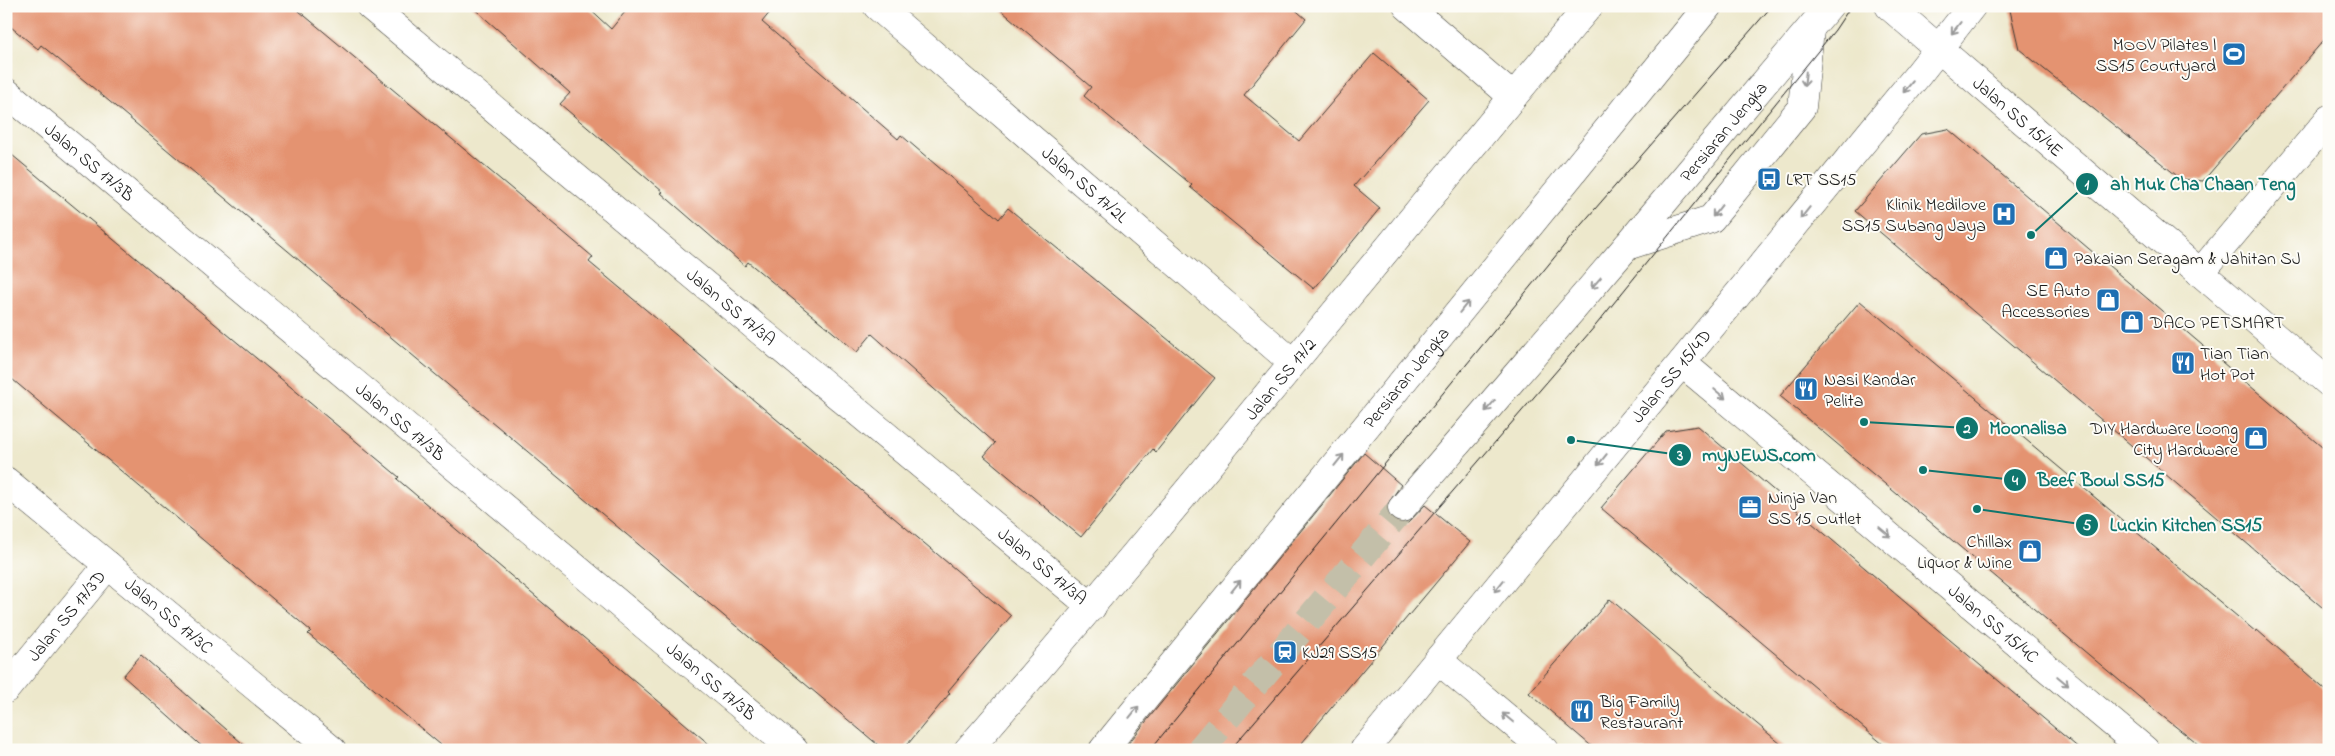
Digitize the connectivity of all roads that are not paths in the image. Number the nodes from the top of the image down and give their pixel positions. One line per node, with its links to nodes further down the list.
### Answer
1 (370, 6): 22 (street, Jalan SS 17/3A)
2 (877, 6): 16 (street, Jalan SS 17/2L)
3 (1407, 6): 12 (street)
4 (1590, 6): 12 (street, Jalan SS 17/2)
5 (1708, 6): 28 (street, Persiaran Jengka, one-way to 5)
6 (1829, 6): 9 (street, Persiaran Jengka)
7 (1889, 6): 10 (street, Jalan SS 15/4E)
8 (1972, 6): 10 (street, Jalan SS 15/4D, one-way to 10)
9 (1810, 30): 14 (street, Persiaran Jengka); 14 (street, one-way to 14)
10 (1939, 49): 15 (street, Jalan SS 15/4E); 17 (street, Jalan SS 15/4D, one-way to 17)
11 (6, 92): 26 (street, Jalan SS 17/3B)
12 (1513, 97): 16 (street, Jalan SS 17/2)
13 (2329, 119): 15 (street)
14 (1627, 246): 20 (street, Persiaran Jengka, one-way to 20)
15 (2200, 273): 18 (street, Jalan SS 15/4E)
16 (1292, 362): 22 (street, Jalan SS 17/2)
17 (1682, 363): 23 (street, Jalan SS 15/4D, one-way to 23); 31 (street, Jalan SS 15/4C, one-way to 31)
18 (2329, 383)
19 (6, 481): 21 (street, Jalan SS 17/3C)
20 (1402, 508)
21 (108, 565): 24 (street, Jalan SS 17/3D); 25 (street, Jalan SS 17/3C)
22 (1092, 607): 27 (street, Jalan SS 17/2)
23 (1438, 660): 29 (street, Jalan SS 15/4D); 30 (street, one-way to 23)
24 (6, 689)
25 (332, 750)
26 (794, 750)
27 (968, 750)
28 (1103, 750)
29 (1364, 750)
30 (1545, 750)
31 (2145, 750)

